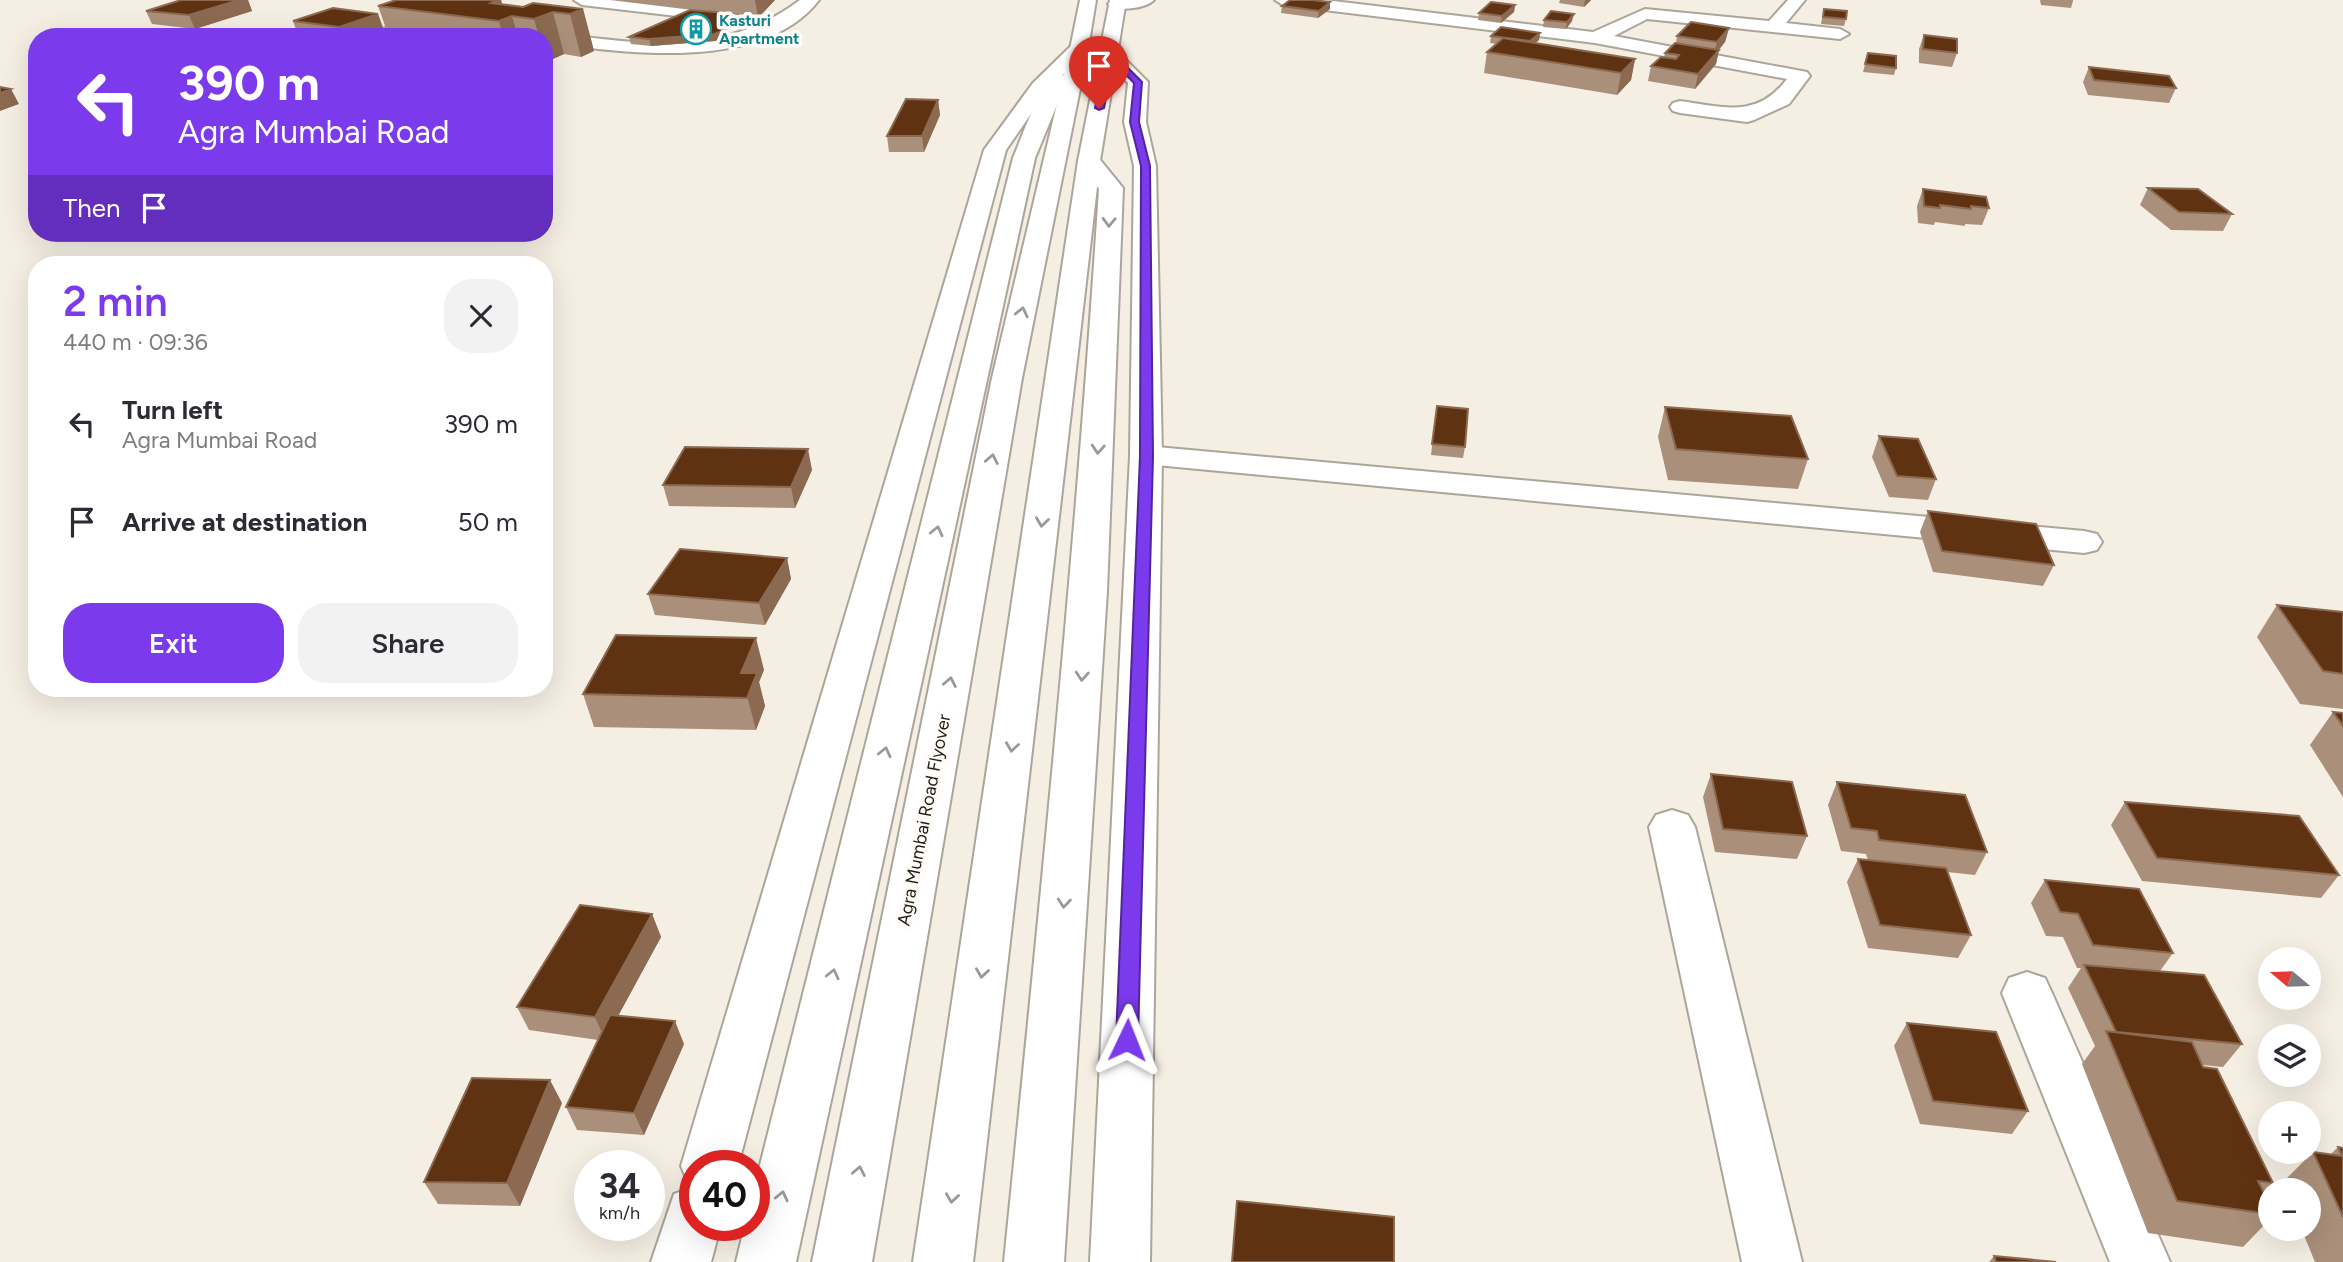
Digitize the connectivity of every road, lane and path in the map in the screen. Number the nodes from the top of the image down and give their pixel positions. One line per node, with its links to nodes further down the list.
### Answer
1 (480, 0): 9 (main road)
2 (582, 0): 10 (main road)
3 (811, 0): 10 (main road)
4 (1088, 0): 17 (main road)
5 (1146, 0): 8 (main road)
6 (1283, 0): 16 (main road)
7 (1797, 0): 12 (main road)
8 (1118, 2): 17 (main road)
9 (420, 22): 11 (main road); 13 (main road)
10 (781, 23): 15 (main road)
11 (460, 27)
12 (1773, 27): 14 (main road); 16 (main road)
13 (403, 28)
14 (1840, 34)
15 (553, 38)
16 (1595, 38): 18 (main road)
17 (1088, 60): 19 (main road); 20 (main road); 24 (main road); 27 (main road, one-way to 17); 28 (main road, Agra Mumbai Road Flyover, one-way to 17)
18 (1680, 107)
19 (1089, 161): 29 (main road, one-way to 29); 30 (main road, one-way to 30)
20 (1146, 456): 21 (main road); 31 (main road)
21 (2084, 542)
22 (1672, 827): 32 (main road)
23 (2027, 993): 33 (main road)
24 (714, 1150)
25 (687, 1241): 26 (main road)
26 (681, 1262)
27 (766, 1262)
28 (842, 1262)
29 (943, 1262)
30 (1034, 1262)
31 (1120, 1262)
32 (1772, 1262)
33 (2140, 1262)

